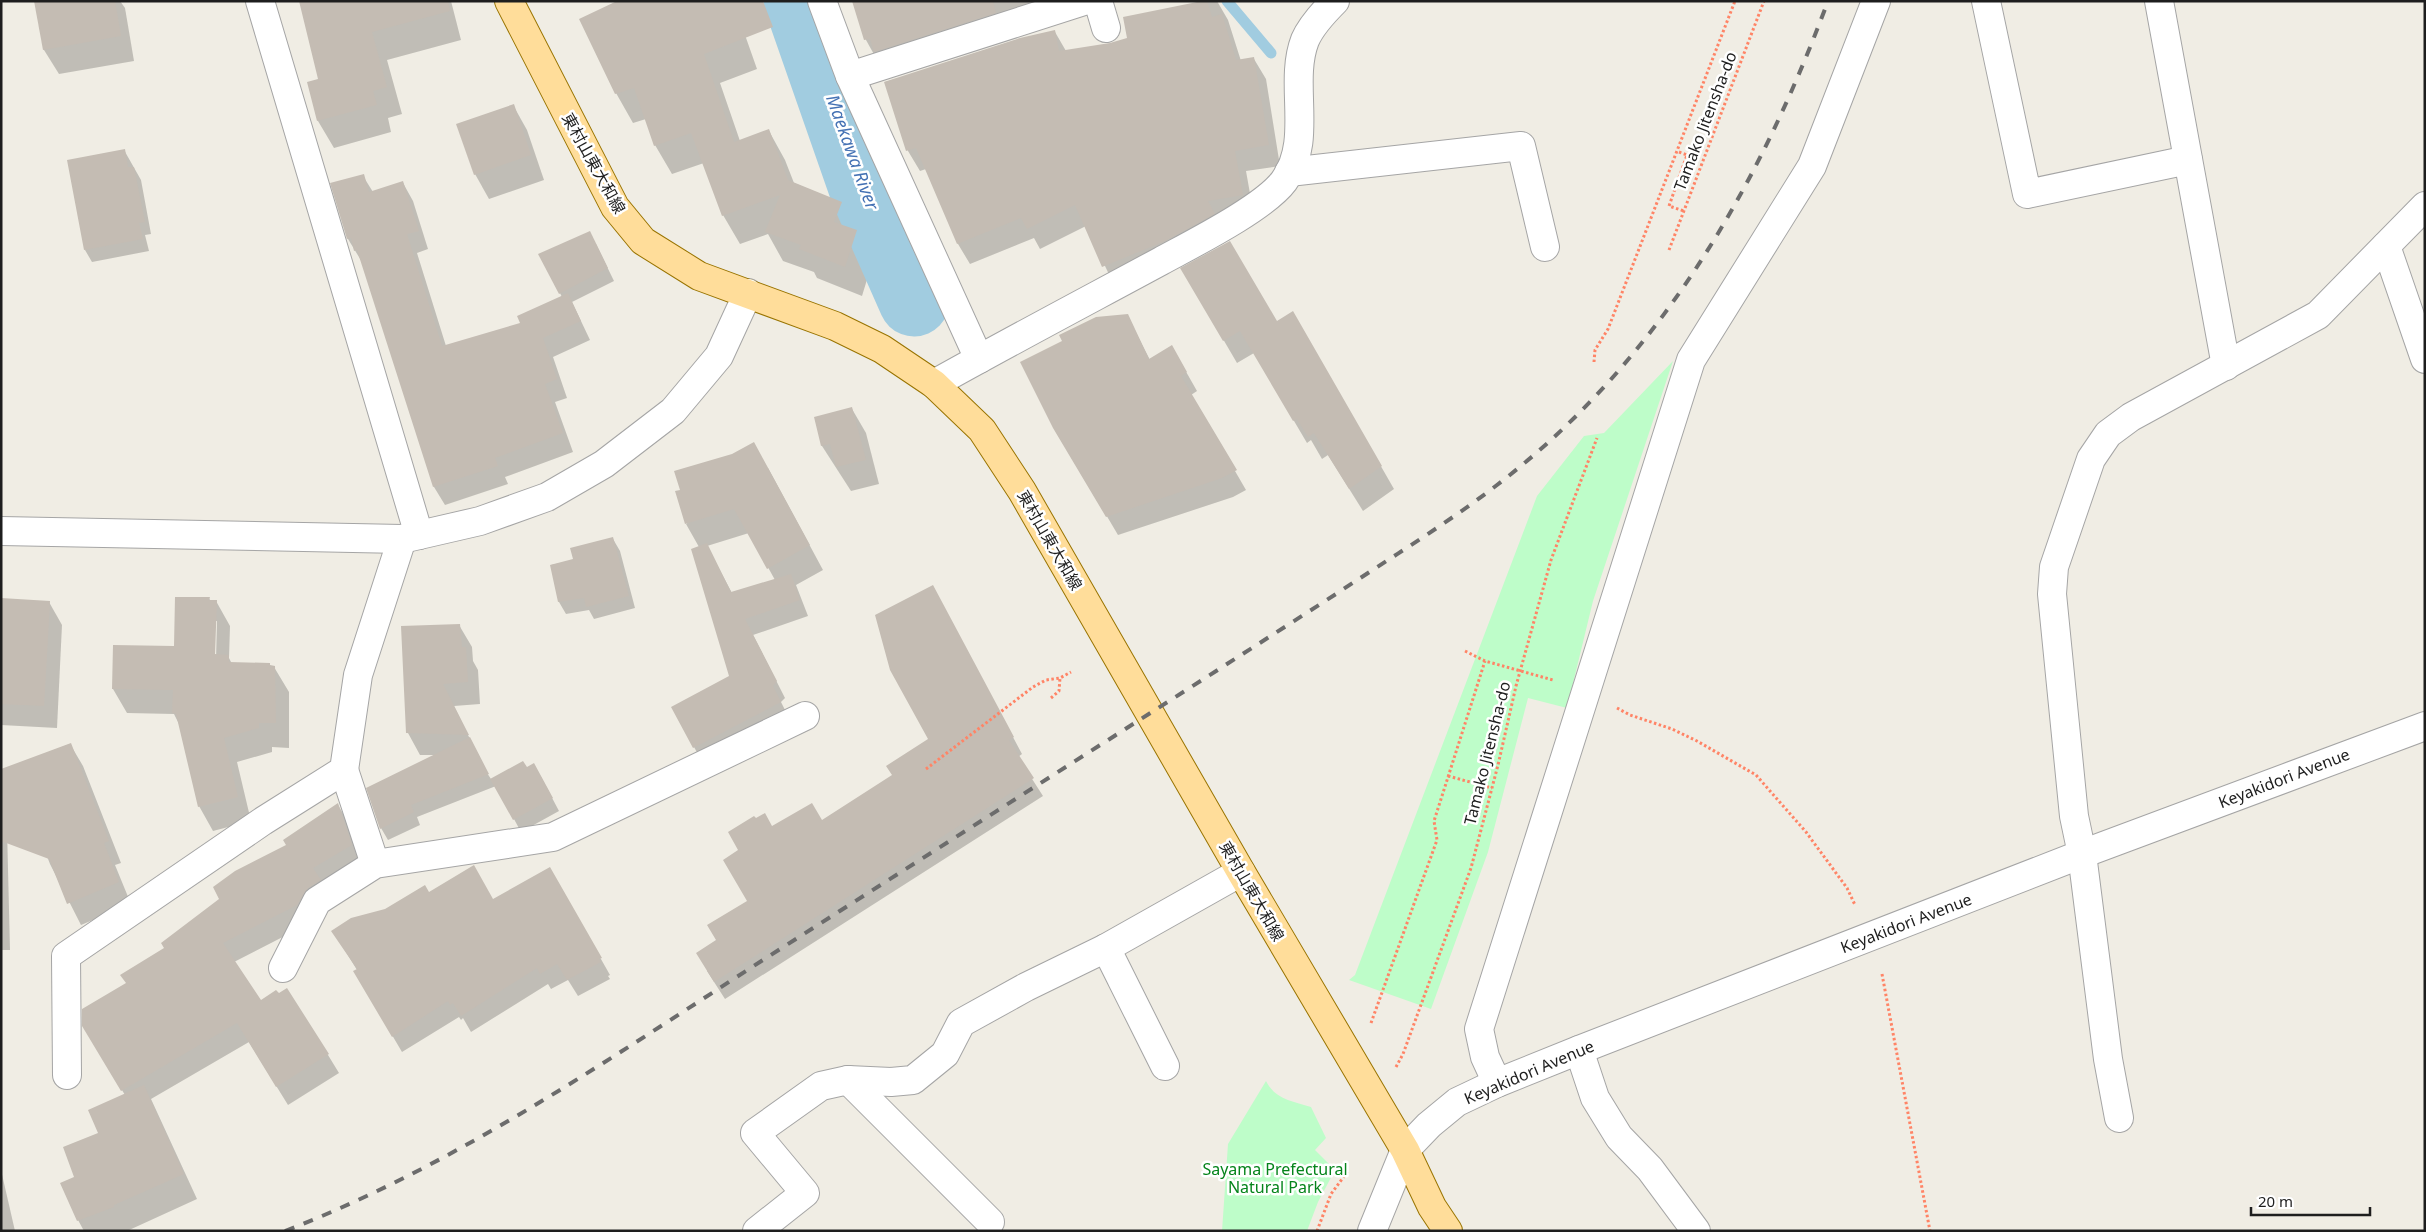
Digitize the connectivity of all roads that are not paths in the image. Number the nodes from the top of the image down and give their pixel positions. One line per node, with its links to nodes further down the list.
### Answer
1 (260, 1): 23 (street)
2 (509, 1): 17 (main road, 東村山東大和線)
3 (822, 1): 11 (street)
4 (1084, 1): 11 (street)
5 (1098, 1): 10 (street)
6 (1335, 1): 13 (street)
7 (1876, 1): 36 (street)
8 (1986, 1): 12 (street)
9 (2159, 1): 12 (street)
10 (1106, 28)
11 (850, 76): 18 (street)
12 (2188, 160): 20 (street)
13 (1289, 172): 16 (street); 18 (street)
14 (2425, 206): 15 (street)
15 (2386, 246): 19 (street); 20 (street)
16 (1544, 247)
17 (748, 293): 21 (main road, 東村山東大和線); 23 (street)
18 (979, 359): 21 (street)
19 (2425, 359)
20 (2226, 366): 27 (street)
21 (934, 384): 29 (main road, 東村山東大和線)
22 (1, 531): 23 (street)
23 (410, 537): 26 (street)
24 (805, 716): 28 (street)
25 (2425, 726): 27 (street, Keyakidori Avenue)
26 (344, 770): 28 (street); 34 (street)
27 (2082, 854): 32 (street, Keyakidori Avenue); 37 (street)
28 (375, 864): 31 (street)
29 (1241, 872): 30 (street); 38 (main road, 東村山東大和線)
30 (1106, 948): 33 (street); 35 (street)
31 (282, 968)
32 (1579, 1050): 36 (street, Keyakidori Avenue); 43 (street)
33 (1165, 1066)
34 (67, 1075)
35 (848, 1080): 39 (street); 40 (street)
36 (1497, 1083): 38 (street, Keyakidori Avenue)
37 (2119, 1118)
38 (1405, 1150): 41 (street); 42 (main road, 東村山東大和線)
39 (990, 1222)
40 (757, 1231)
41 (1372, 1231)
42 (1448, 1231)
43 (1696, 1231)

